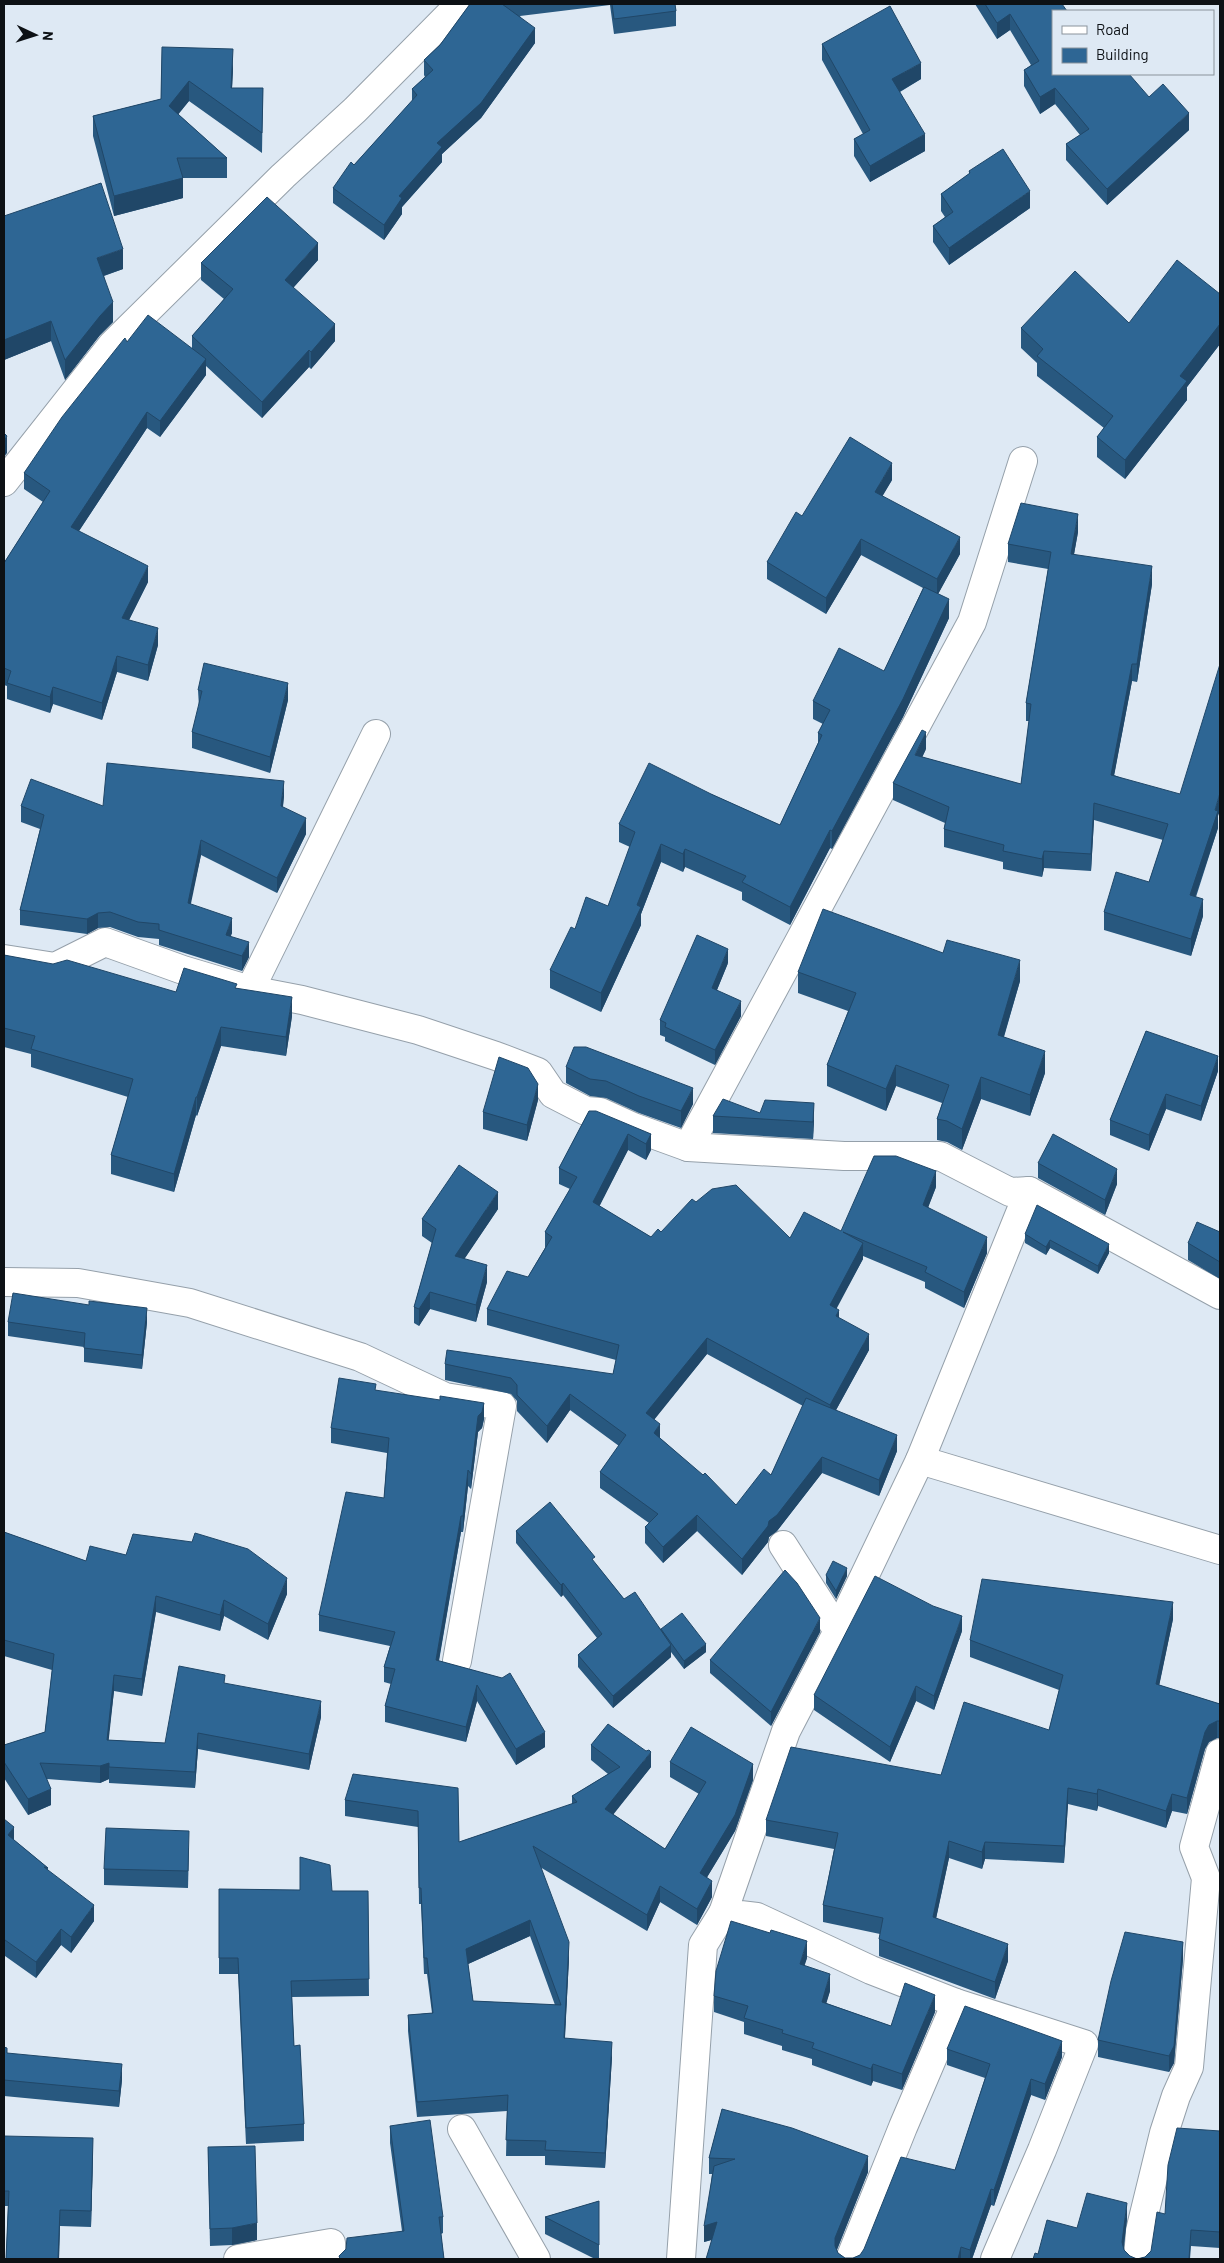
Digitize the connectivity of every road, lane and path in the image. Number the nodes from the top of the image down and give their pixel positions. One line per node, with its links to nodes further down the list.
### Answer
1 (460, 4): 3 (street)
2 (1024, 461): 7 (street)
3 (4, 482)
4 (376, 734): 6 (street)
5 (4, 959): 6 (street)
6 (250, 990): 7 (street)
7 (688, 1147): 8 (street)
8 (1029, 1191): 10 (street); 11 (street)
9 (4, 1282): 15 (street)
10 (1220, 1295)
11 (920, 1460): 13 (street); 14 (street)
12 (783, 1545): 14 (street)
13 (1220, 1550)
14 (838, 1631): 17 (street)
15 (456, 1661)
16 (1220, 1753): 26 (street)
17 (723, 1913): 18 (street); 23 (street)
18 (956, 2003): 24 (street); 25 (street)
19 (462, 2129): 22 (street)
20 (238, 2259): 21 (street)
21 (332, 2259)
22 (536, 2259)
23 (681, 2259)
24 (850, 2259)
25 (995, 2259)
26 (1138, 2259)

